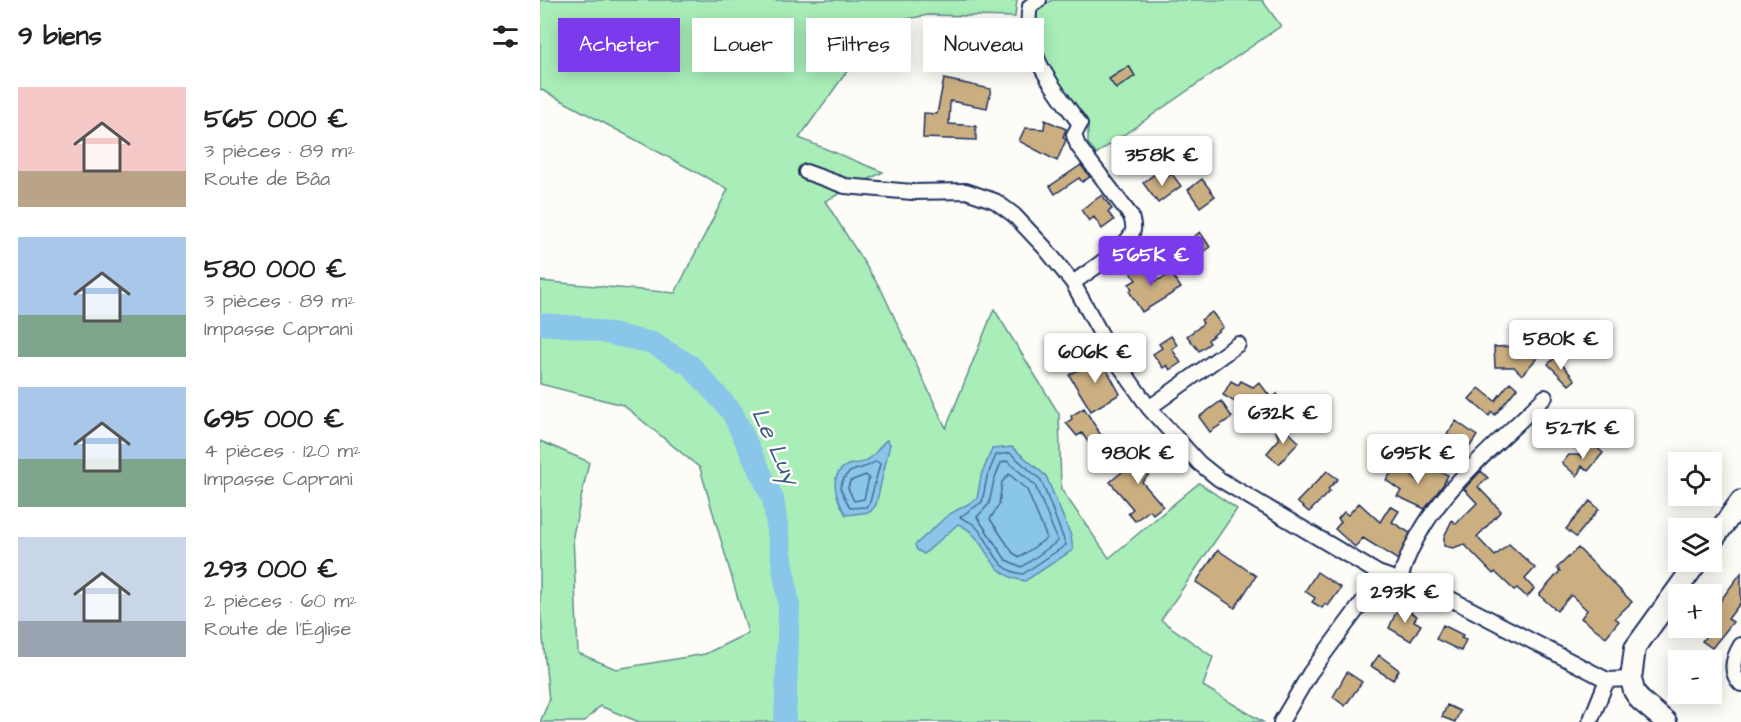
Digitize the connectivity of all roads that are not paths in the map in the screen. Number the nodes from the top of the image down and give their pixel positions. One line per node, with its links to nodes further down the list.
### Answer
1 (1039, 0): 3 (street)
2 (806, 172): 3 (street)
3 (1073, 283): 6 (street)
4 (1238, 344): 6 (street)
5 (1545, 397): 11 (street)
6 (1149, 408): 10 (street)
7 (1741, 501): 8 (street)
8 (1722, 527)
9 (1690, 572): 13 (street)
10 (1378, 573): 11 (street); 17 (street)
11 (1400, 580): 14 (street)
12 (1741, 645): 15 (street)
13 (1637, 677): 14 (street); 16 (street)
14 (1607, 680): 18 (street)
15 (1741, 684)
16 (1661, 717)
17 (1281, 722)
18 (1590, 722)

